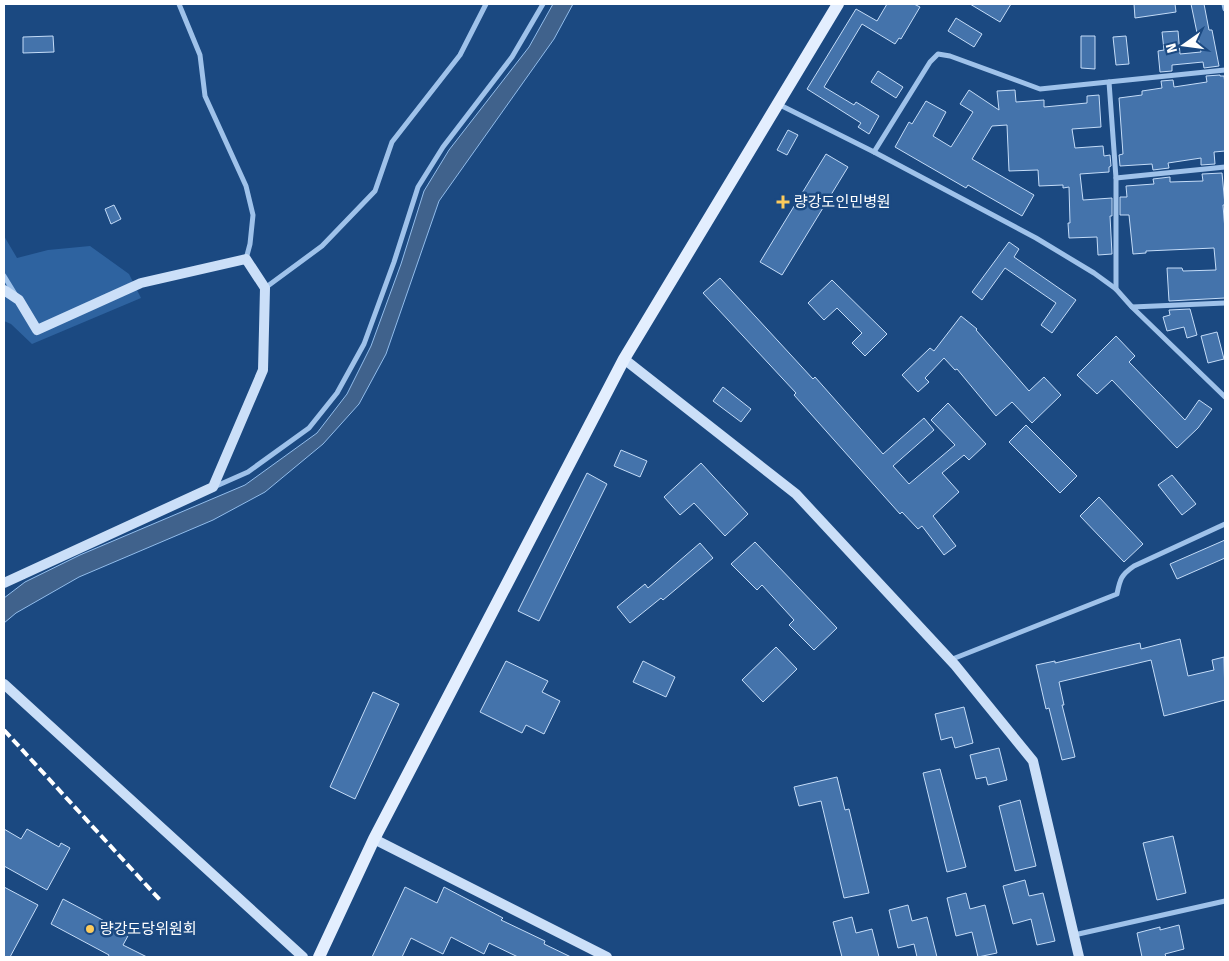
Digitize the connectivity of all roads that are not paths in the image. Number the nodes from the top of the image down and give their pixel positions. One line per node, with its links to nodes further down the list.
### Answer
1 (179, 4): 13 (street)
2 (486, 4): 15 (street)
3 (543, 4): 23 (street)
4 (838, 4): 9 (main road)
5 (1224, 4): 6 (street)
6 (1225, 10)
7 (1225, 70): 8 (street)
8 (1108, 82): 10 (street); 12 (street)
9 (778, 104): 10 (street); 21 (main road)
10 (874, 152): 16 (street)
11 (1225, 167): 12 (street)
12 (1116, 178): 16 (street)
13 (246, 259): 15 (street); 18 (street)
14 (4, 276): 18 (street)
15 (265, 288): 23 (street)
16 (1116, 289): 20 (street)
17 (4, 290): 18 (street)
18 (19, 300)
19 (1225, 303): 20 (street)
20 (1132, 307): 22 (street)
21 (624, 359): 26 (street); 28 (main road)
22 (1225, 397)
23 (213, 487): 25 (street)
24 (1225, 524): 26 (street)
25 (4, 583)
26 (950, 660): 30 (street)
27 (4, 684): 31 (street)
28 (374, 839): 32 (main road); 33 (street)
29 (1225, 901): 30 (street)
30 (1074, 935): 34 (street)
31 (303, 957)
32 (320, 957)
33 (607, 957)
34 (1079, 957)

